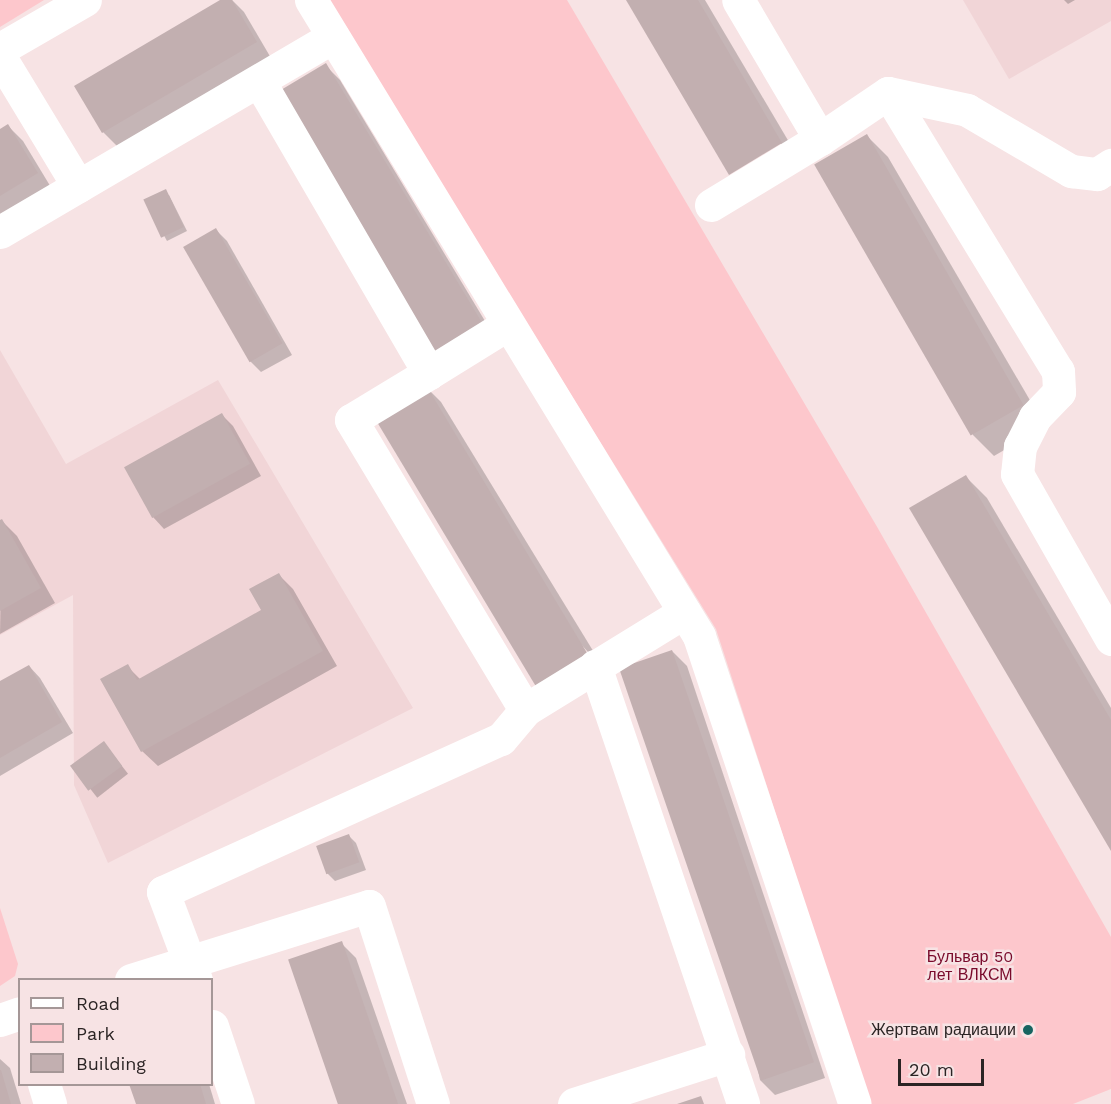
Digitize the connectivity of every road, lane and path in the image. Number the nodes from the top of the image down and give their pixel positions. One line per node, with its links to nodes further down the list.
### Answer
1 (85, 0): 5 (main road)
2 (311, 0): 4 (main road)
3 (738, 0): 9 (main road)
4 (333, 37): 7 (main road); 14 (main road)
5 (0, 49)
6 (0, 57): 11 (main road)
7 (259, 81): 11 (main road); 15 (main road)
8 (888, 93): 9 (main road); 10 (main road); 17 (main road)
9 (820, 139): 12 (main road)
10 (1111, 165)
11 (78, 186): 13 (main road)
12 (711, 205)
13 (0, 232)
14 (508, 324): 15 (main road); 16 (main road)
15 (429, 373): 19 (main road)
16 (684, 612): 18 (main road); 32 (main road)
17 (1111, 639)
18 (596, 666): 19 (main road); 25 (main road)
19 (525, 710): 20 (main road)
20 (193, 970): 21 (main road); 29 (main road)
21 (143, 978)
22 (18, 1014): 23 (main road)
23 (0, 1020)
24 (213, 1029): 28 (main road)
25 (728, 1055): 30 (main road); 31 (main road)
26 (45, 1086): 27 (main road)
27 (50, 1104)
28 (238, 1104)
29 (433, 1104)
30 (574, 1104)
31 (743, 1104)
32 (855, 1104)

